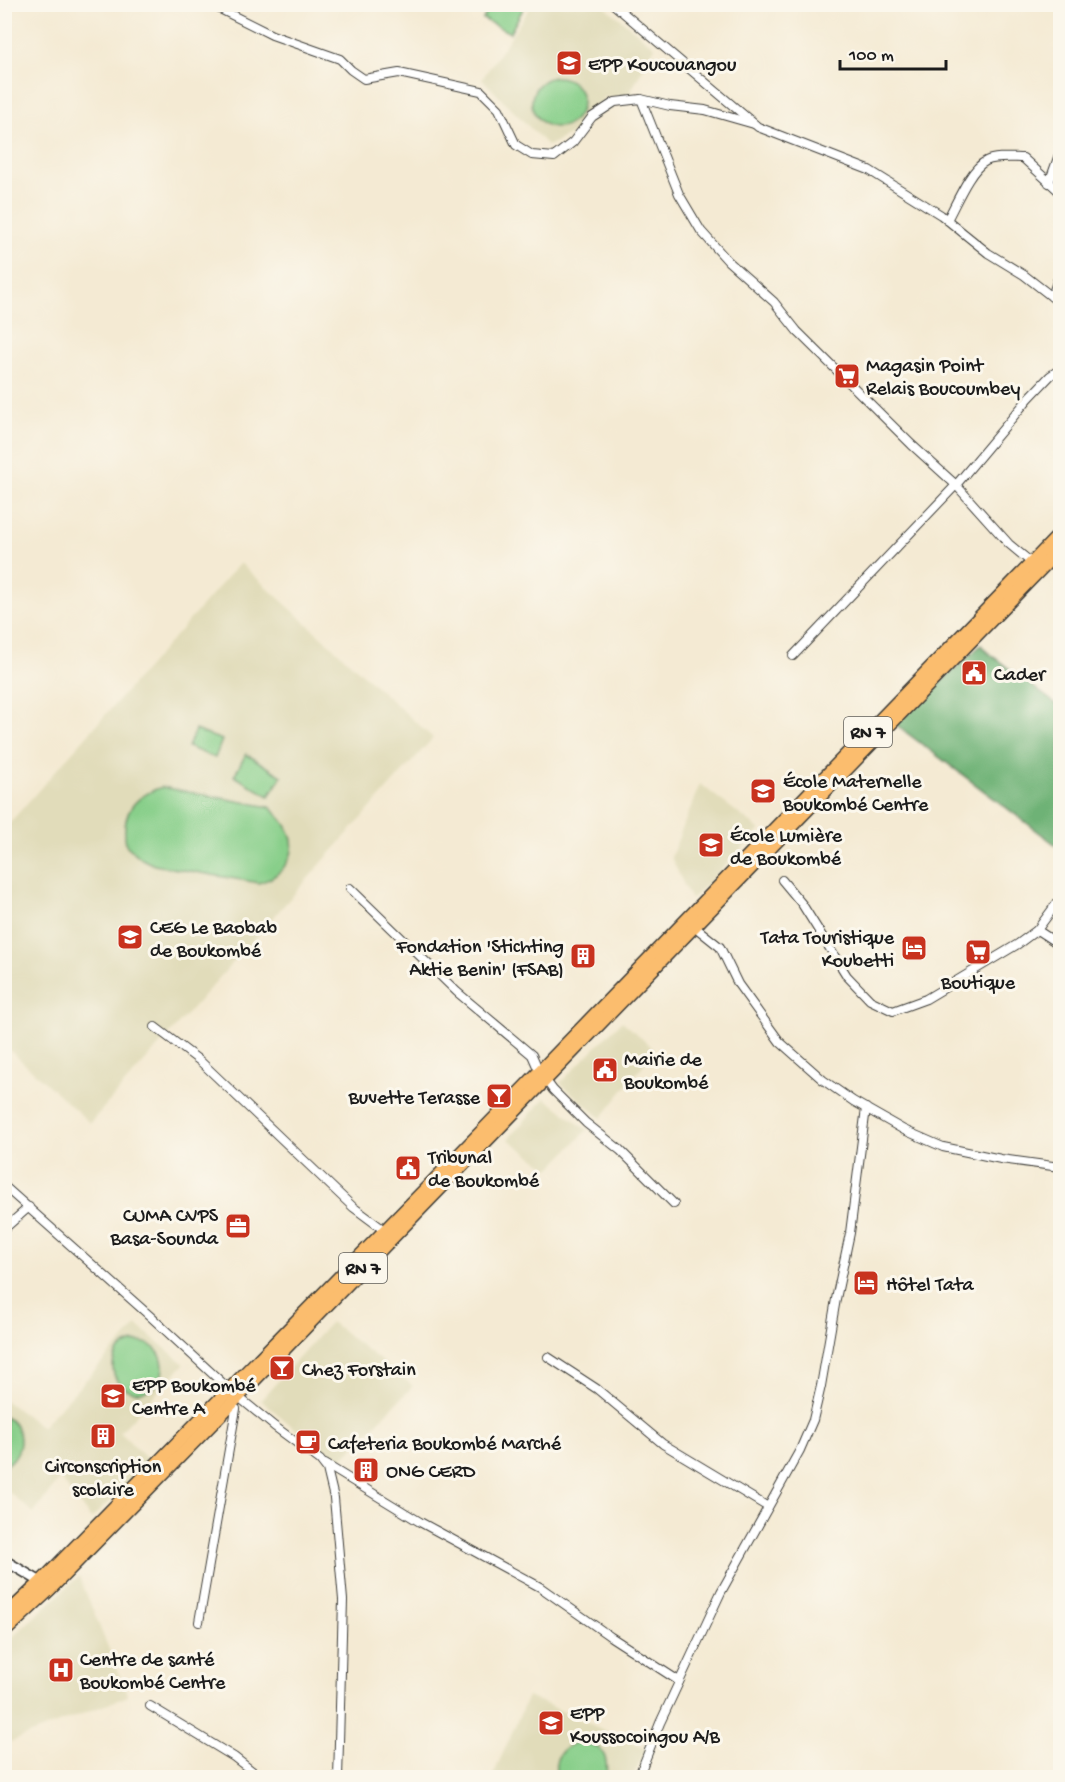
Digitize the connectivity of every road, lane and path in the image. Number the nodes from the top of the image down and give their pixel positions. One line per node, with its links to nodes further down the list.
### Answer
1 (210, 4): 3 (street)
2 (613, 4): 4 (street)
3 (641, 99): 4 (street); 13 (street)
4 (754, 124): 8 (street)
5 (1060, 152): 6 (street)
6 (1049, 183): 7 (street); 8 (street)
7 (1060, 192)
8 (947, 220): 10 (street)
9 (1060, 272): 10 (street)
10 (1052, 297): 11 (street)
11 (1060, 303)
12 (1060, 369): 13 (street)
13 (956, 485): 16 (street); 17 (street)
14 (1060, 534): 16 (main road, RN 7)
15 (1060, 549): 21 (main road, RN 7)
16 (1032, 563): 23 (main road, RN 7)
17 (793, 656)
18 (782, 880): 22 (street)
19 (350, 888): 26 (street)
20 (1060, 899): 22 (street)
21 (695, 927): 23 (main road, RN 7); 27 (street)
22 (1037, 930): 24 (street)
23 (676, 939): 26 (main road, RN 7)
24 (1060, 945)
25 (155, 1027): 33 (street)
26 (542, 1076): 30 (street); 33 (main road, RN 7); 35 (main road, RN 7)
27 (866, 1108): 28 (street); 37 (street)
28 (1060, 1167)
29 (4, 1186): 31 (street)
30 (674, 1204)
31 (29, 1207): 32 (street); 35 (street)
32 (4, 1229)
33 (384, 1230): 35 (main road, RN 7)
34 (548, 1357): 37 (street)
35 (235, 1399): 36 (street); 39 (main road, RN 7); 41 (street); 42 (main road, RN 7)
36 (320, 1460): 43 (street); 46 (street)
37 (768, 1507): 43 (street)
38 (4, 1560): 39 (street)
39 (42, 1582): 40 (main road, RN 7)
40 (4, 1617)
41 (199, 1622)
42 (4, 1632)
43 (679, 1682): 47 (street)
44 (150, 1706): 45 (street)
45 (261, 1778)
46 (338, 1778)
47 (638, 1778)

